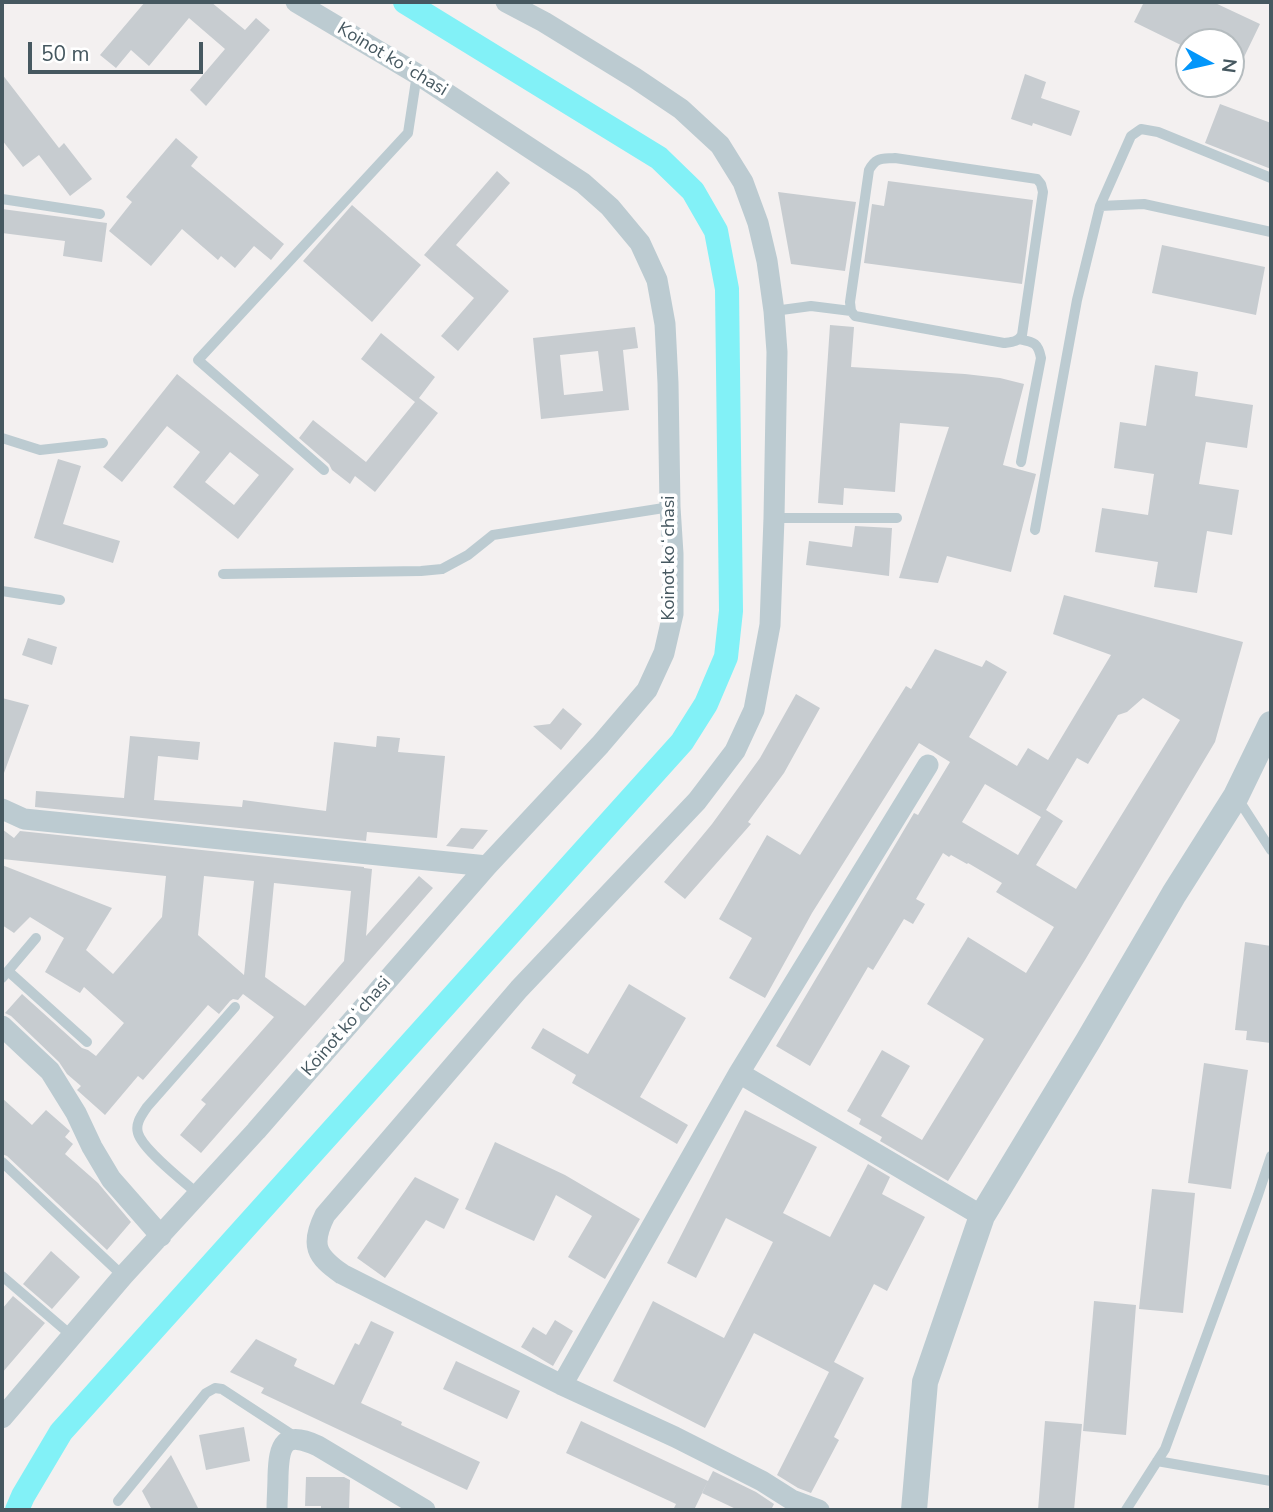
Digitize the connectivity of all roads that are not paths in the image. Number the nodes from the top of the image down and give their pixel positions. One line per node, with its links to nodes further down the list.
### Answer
1 (296, 2): 3 (street, Koinot koʻchasi)
2 (506, 2): 9 (street)
3 (417, 74): 15 (lane); 16 (street, Koinot koʻchasi)
4 (1271, 178): 6 (lane)
5 (2, 199): 7 (lane)
6 (1100, 206): 8 (lane); 19 (lane)
7 (100, 214)
8 (1271, 232)
9 (774, 311): 10 (lane); 17 (street)
10 (851, 311): 11 (lane); 11 (lane)
11 (1019, 339): 14 (lane)
12 (2, 438): 13 (lane)
13 (103, 443)
14 (1020, 462)
15 (324, 470)
16 (670, 507): 20 (lane); 28 (street, Koinot koʻchasi)
17 (774, 518): 18 (lane); 43 (street)
18 (897, 518)
19 (1035, 530)
20 (223, 574)
21 (2, 591): 22 (lane)
22 (60, 600)
23 (1271, 724): 25 (street)
24 (928, 765): 34 (street)
25 (1236, 796): 27 (lane); 38 (street)
26 (2, 809): 28 (street)
27 (1271, 850)
28 (487, 866): 37 (street, Koinot koʻchasi)
29 (36, 938): 30 (lane)
30 (5, 975): 33 (lane)
31 (235, 1007): 37 (lane)
32 (2, 1026): 39 (street)
33 (87, 1042)
34 (738, 1073): 38 (street); 43 (street)
35 (1271, 1156): 46 (lane)
36 (3, 1167): 41 (lane)
37 (198, 1194): 39 (street, Koinot koʻchasi)
38 (982, 1216): 52 (street)
39 (161, 1236): 41 (street, Koinot koʻchasi)
40 (2, 1276): 42 (lane)
41 (123, 1276): 42 (street, Koinot koʻchasi)
42 (72, 1336): 44 (street, Koinot koʻchasi)
43 (562, 1385): 51 (street)
44 (2, 1418)
45 (300, 1439): 48 (lane); 49 (street); 50 (street)
46 (1157, 1461): 47 (lane); 53 (lane)
47 (1271, 1481)
48 (118, 1500)
49 (276, 1510)
50 (425, 1510)
51 (819, 1510)
52 (915, 1510)
53 (1126, 1510)

